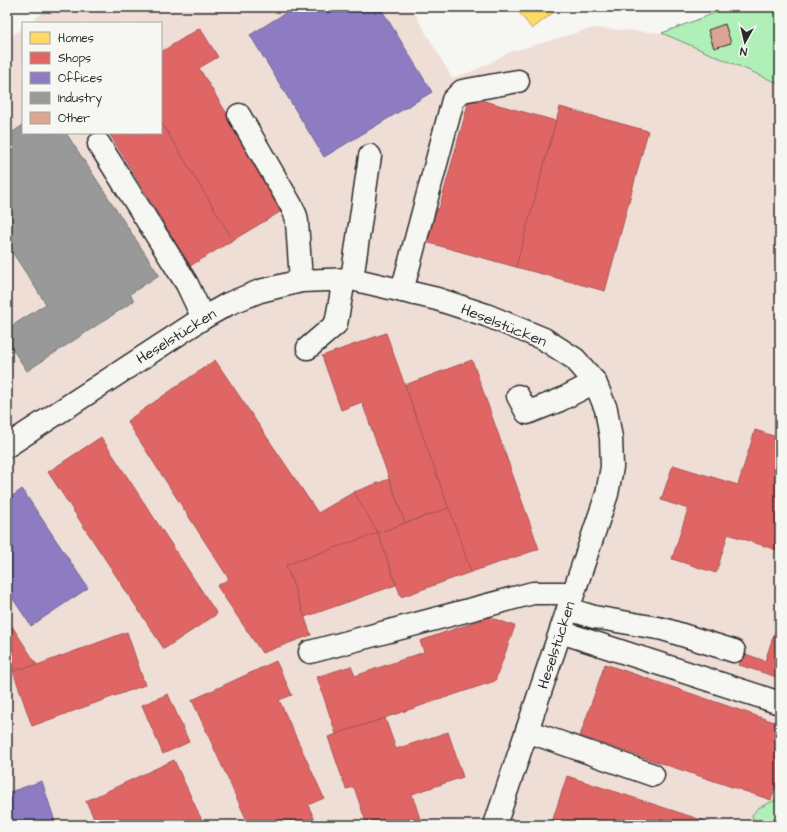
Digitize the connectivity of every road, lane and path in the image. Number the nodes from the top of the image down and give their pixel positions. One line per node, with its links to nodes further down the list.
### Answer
1 (518, 81): 7 (street)
2 (238, 115): 6 (street)
3 (99, 144): 8 (street)
4 (370, 156): 5 (street)
5 (348, 280): 6 (street, Heselstücken); 7 (street, Heselstücken); 9 (street)
6 (301, 281): 8 (street, Heselstücken)
7 (402, 291): 10 (street, Heselstücken)
8 (203, 318): 12 (street, Heselstücken)
9 (308, 348)
10 (594, 382): 11 (street); 13 (street, Heselstücken)
11 (518, 396)
12 (7, 446)
13 (571, 601): 14 (street, Heselstücken); 15 (street); 16 (street)
14 (561, 632): 17 (street); 18 (street, Heselstücken)
15 (734, 651)
16 (310, 652)
17 (780, 703)
18 (527, 731): 19 (street); 20 (street, Heselstücken)
19 (653, 775)
20 (495, 825)

